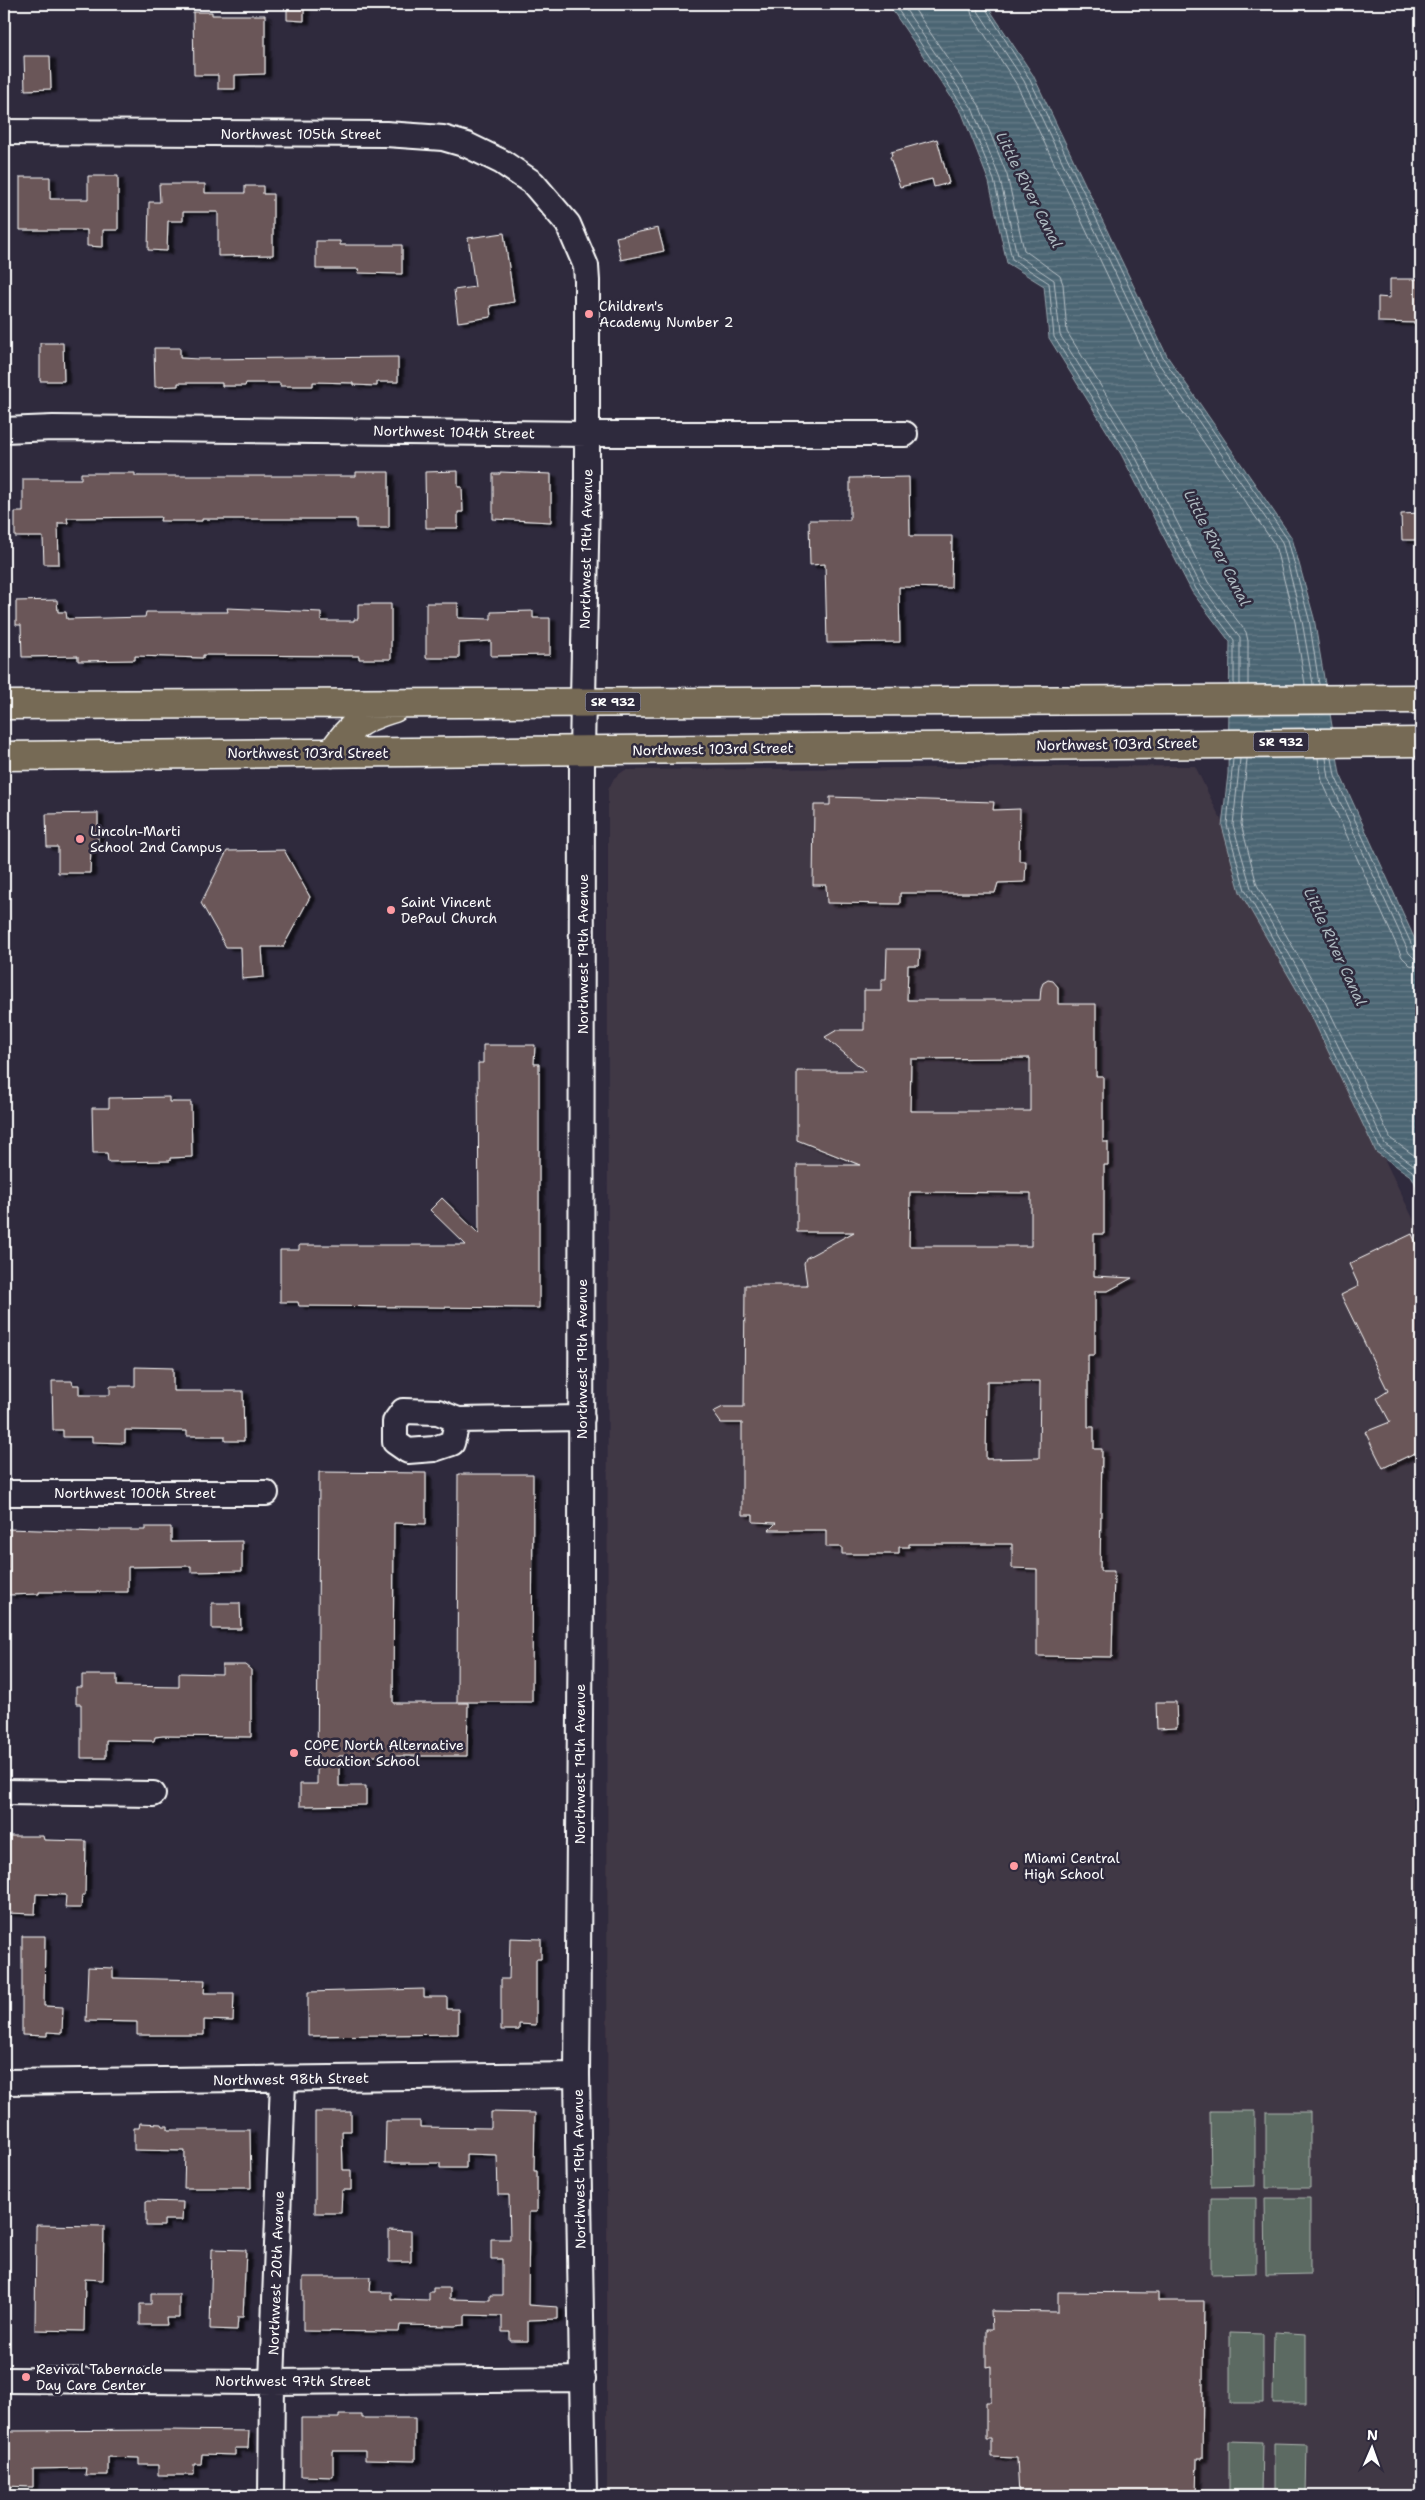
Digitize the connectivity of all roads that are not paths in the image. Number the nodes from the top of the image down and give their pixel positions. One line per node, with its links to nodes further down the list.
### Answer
1 (4, 132): 2 (street, Northwest 105th Street)
2 (568, 224): 4 (street, Northwest 19th Avenue)
3 (4, 430): 4 (street, Northwest 104th Street)
4 (587, 434): 5 (street, Northwest 104th Street); 8 (street, Northwest 19th Avenue)
5 (905, 434)
6 (1421, 699): 8 (main road, SR 932)
7 (412, 702): 8 (main road, SR 932); 9 (main road, SR 932); 12 (main road)
8 (583, 702): 11 (street, Northwest 19th Avenue)
9 (4, 705)
10 (1421, 742): 11 (main road, Northwest 103rd Street / SR 932)
11 (582, 751): 12 (main road, Northwest 103rd Street / SR 932); 14 (street, Northwest 19th Avenue)
12 (332, 753): 13 (main road, Northwest 103rd Street / SR 932)
13 (4, 756)
14 (582, 1418): 15 (street); 20 (street, Northwest 19th Avenue)
15 (458, 1420)
16 (4, 1493): 17 (street, Northwest 100th Street)
17 (266, 1493)
18 (4, 1792): 19 (street)
19 (153, 1794)
20 (577, 2075): 21 (street, Northwest 98th Street); 23 (street, Northwest 19th Avenue)
21 (283, 2080): 22 (street, Northwest 98th Street); 25 (street, Northwest 20th Avenue)
22 (4, 2082)
23 (582, 2379): 25 (street, Northwest 97th Street); 27 (street, Northwest 19th Avenue)
24 (4, 2380): 25 (street, Northwest 97th Street)
25 (272, 2382): 26 (street, Northwest 20th Avenue)
26 (271, 2496)
27 (584, 2496)

